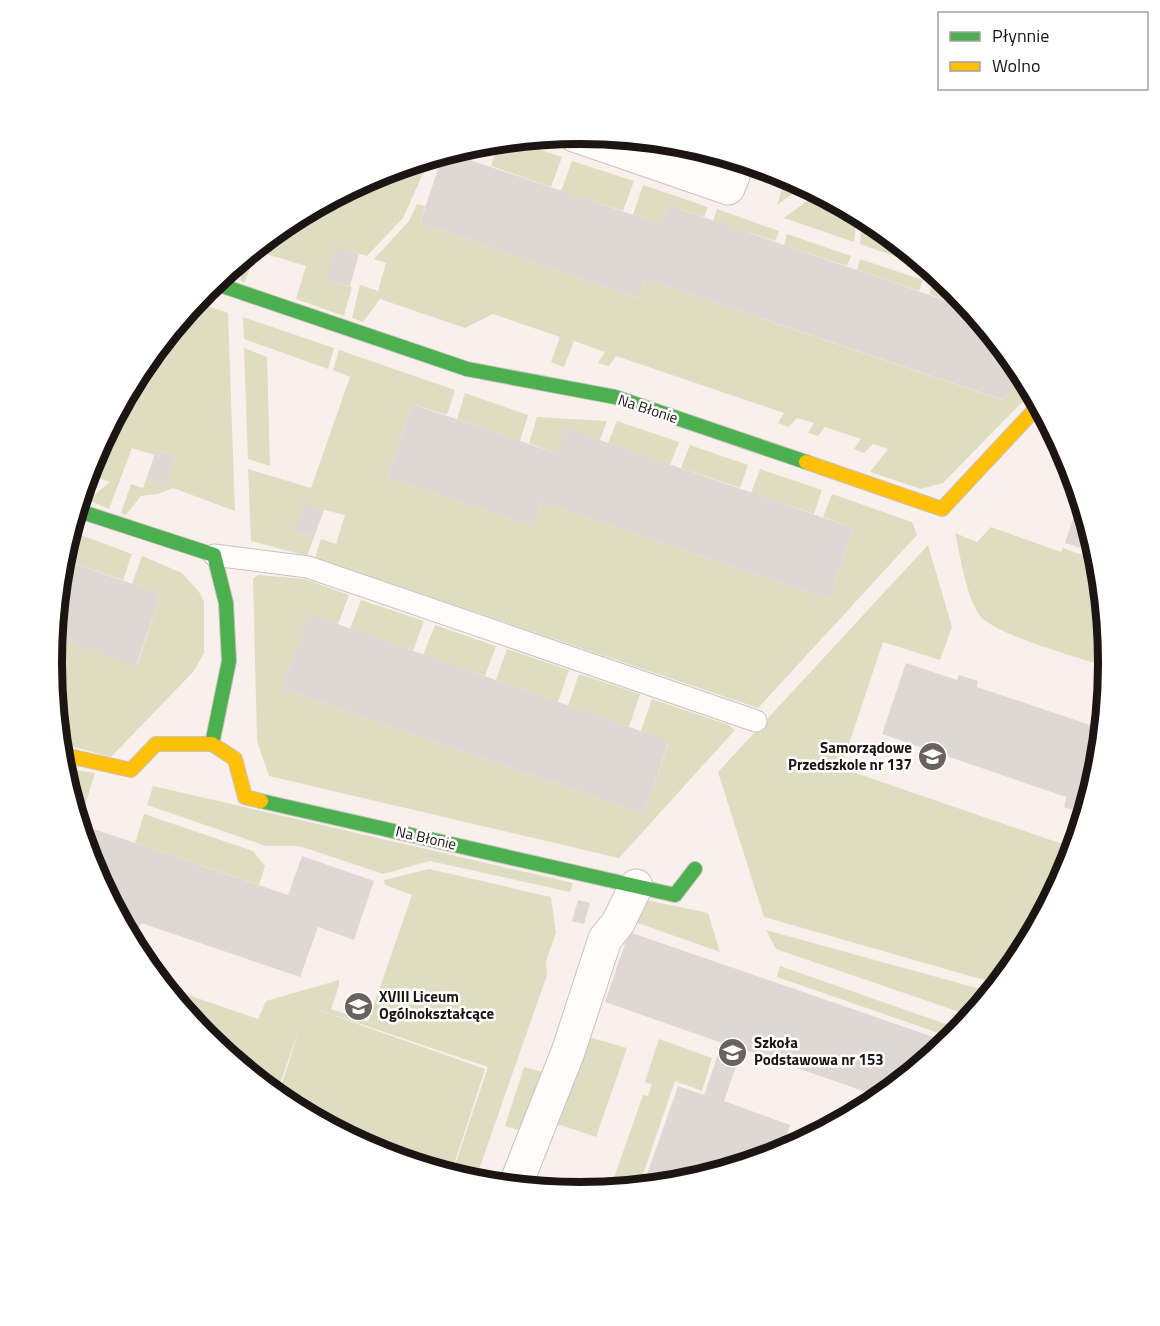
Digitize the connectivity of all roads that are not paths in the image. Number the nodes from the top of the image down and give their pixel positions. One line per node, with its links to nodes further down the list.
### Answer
1 (604, 145): 2 (street)
2 (733, 176)
3 (224, 286): 4 (street, Na Błonie)
4 (1033, 411)
5 (84, 513): 6 (street)
6 (214, 555): 7 (lane); 8 (street)
7 (756, 721)
8 (212, 744): 9 (street); 11 (street, Na Błonie)
9 (70, 756)
10 (695, 869): 11 (street, Na Błonie)
11 (636, 886): 12 (street)
12 (518, 1178)

